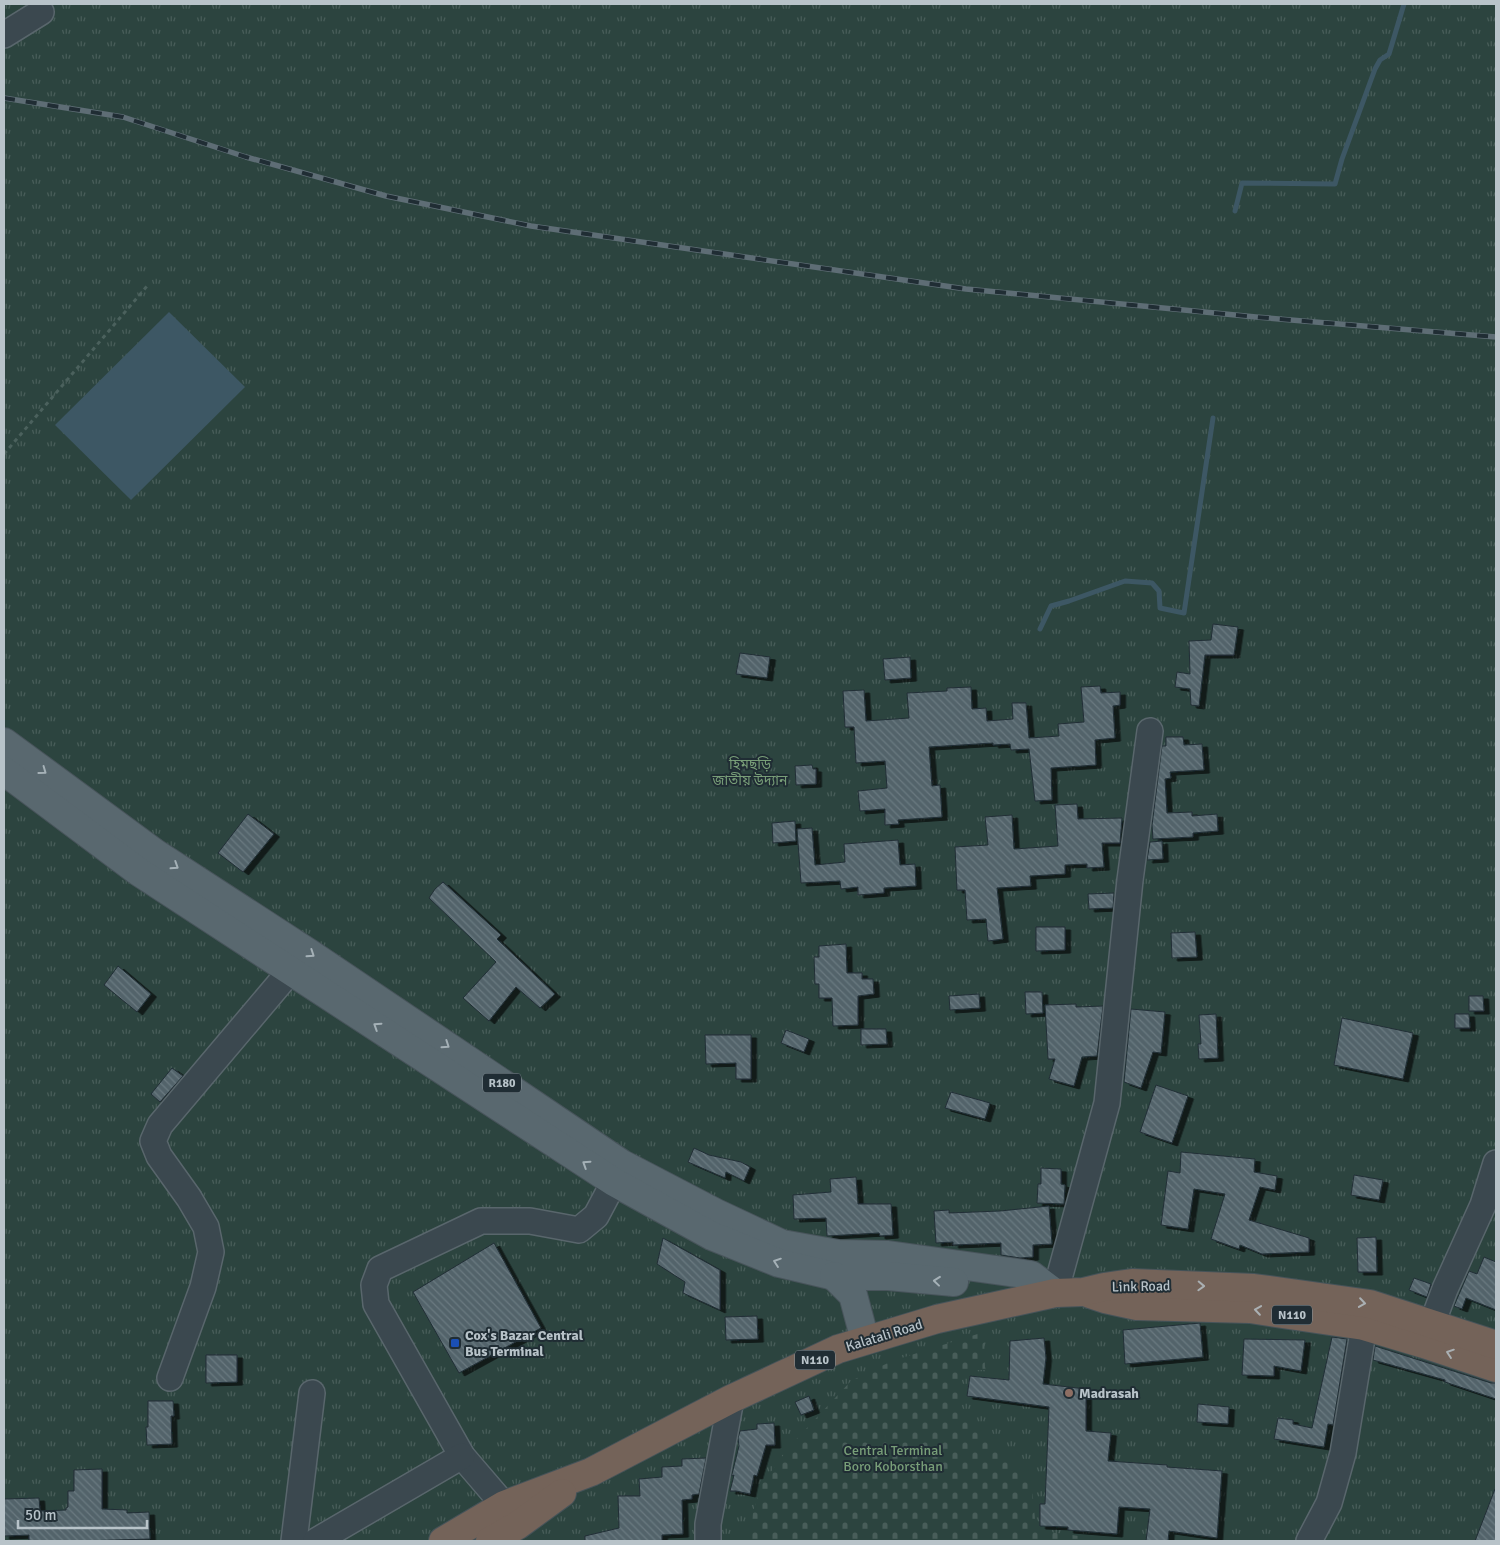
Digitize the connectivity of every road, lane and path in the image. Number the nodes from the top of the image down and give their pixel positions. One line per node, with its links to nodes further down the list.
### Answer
1 (41, 12): 2 (street)
2 (4, 35)
3 (148, 285): 4 (path)
4 (4, 454)
5 (1150, 731): 13 (street)
6 (4, 742): 13 (main road, R180, one-way to 13)
7 (4, 771): 8 (main road, R180)
8 (291, 970): 10 (main road, R180, one-way to 8); 19 (street)
9 (1496, 1163): 14 (street)
10 (614, 1182): 11 (main road, R180, one-way to 10); 22 (street)
11 (834, 1276): 13 (main road, R180, one-way to 11); 16 (main road)
12 (1083, 1292): 13 (highway, Kalatali Road / N110); 14 (highway, Link Road / N110, one-way to 14); 15 (highway, Link Road / N110, one-way to 12)
13 (1055, 1293): 16 (highway, Kalatali Road / N110)
14 (1432, 1324): 17 (highway, Link Road / N110)
15 (1364, 1326): 18 (highway, Link Road / N110, one-way to 15); 29 (street)
16 (865, 1340): 21 (highway, Kalatali Road / N110)
17 (1496, 1345)
18 (1496, 1368)
19 (170, 1378)
20 (312, 1394): 24 (street)
21 (731, 1399): 23 (highway, Kalatali Road / N110); 28 (street)
22 (462, 1456): 23 (street); 25 (street)
23 (511, 1515): 26 (highway, Kalatali Road / N110); 27 (highway, Kalatali Road / N110)
24 (294, 1541)
25 (316, 1541)
26 (443, 1541)
27 (490, 1541)
28 (708, 1541)
29 (1309, 1541)

